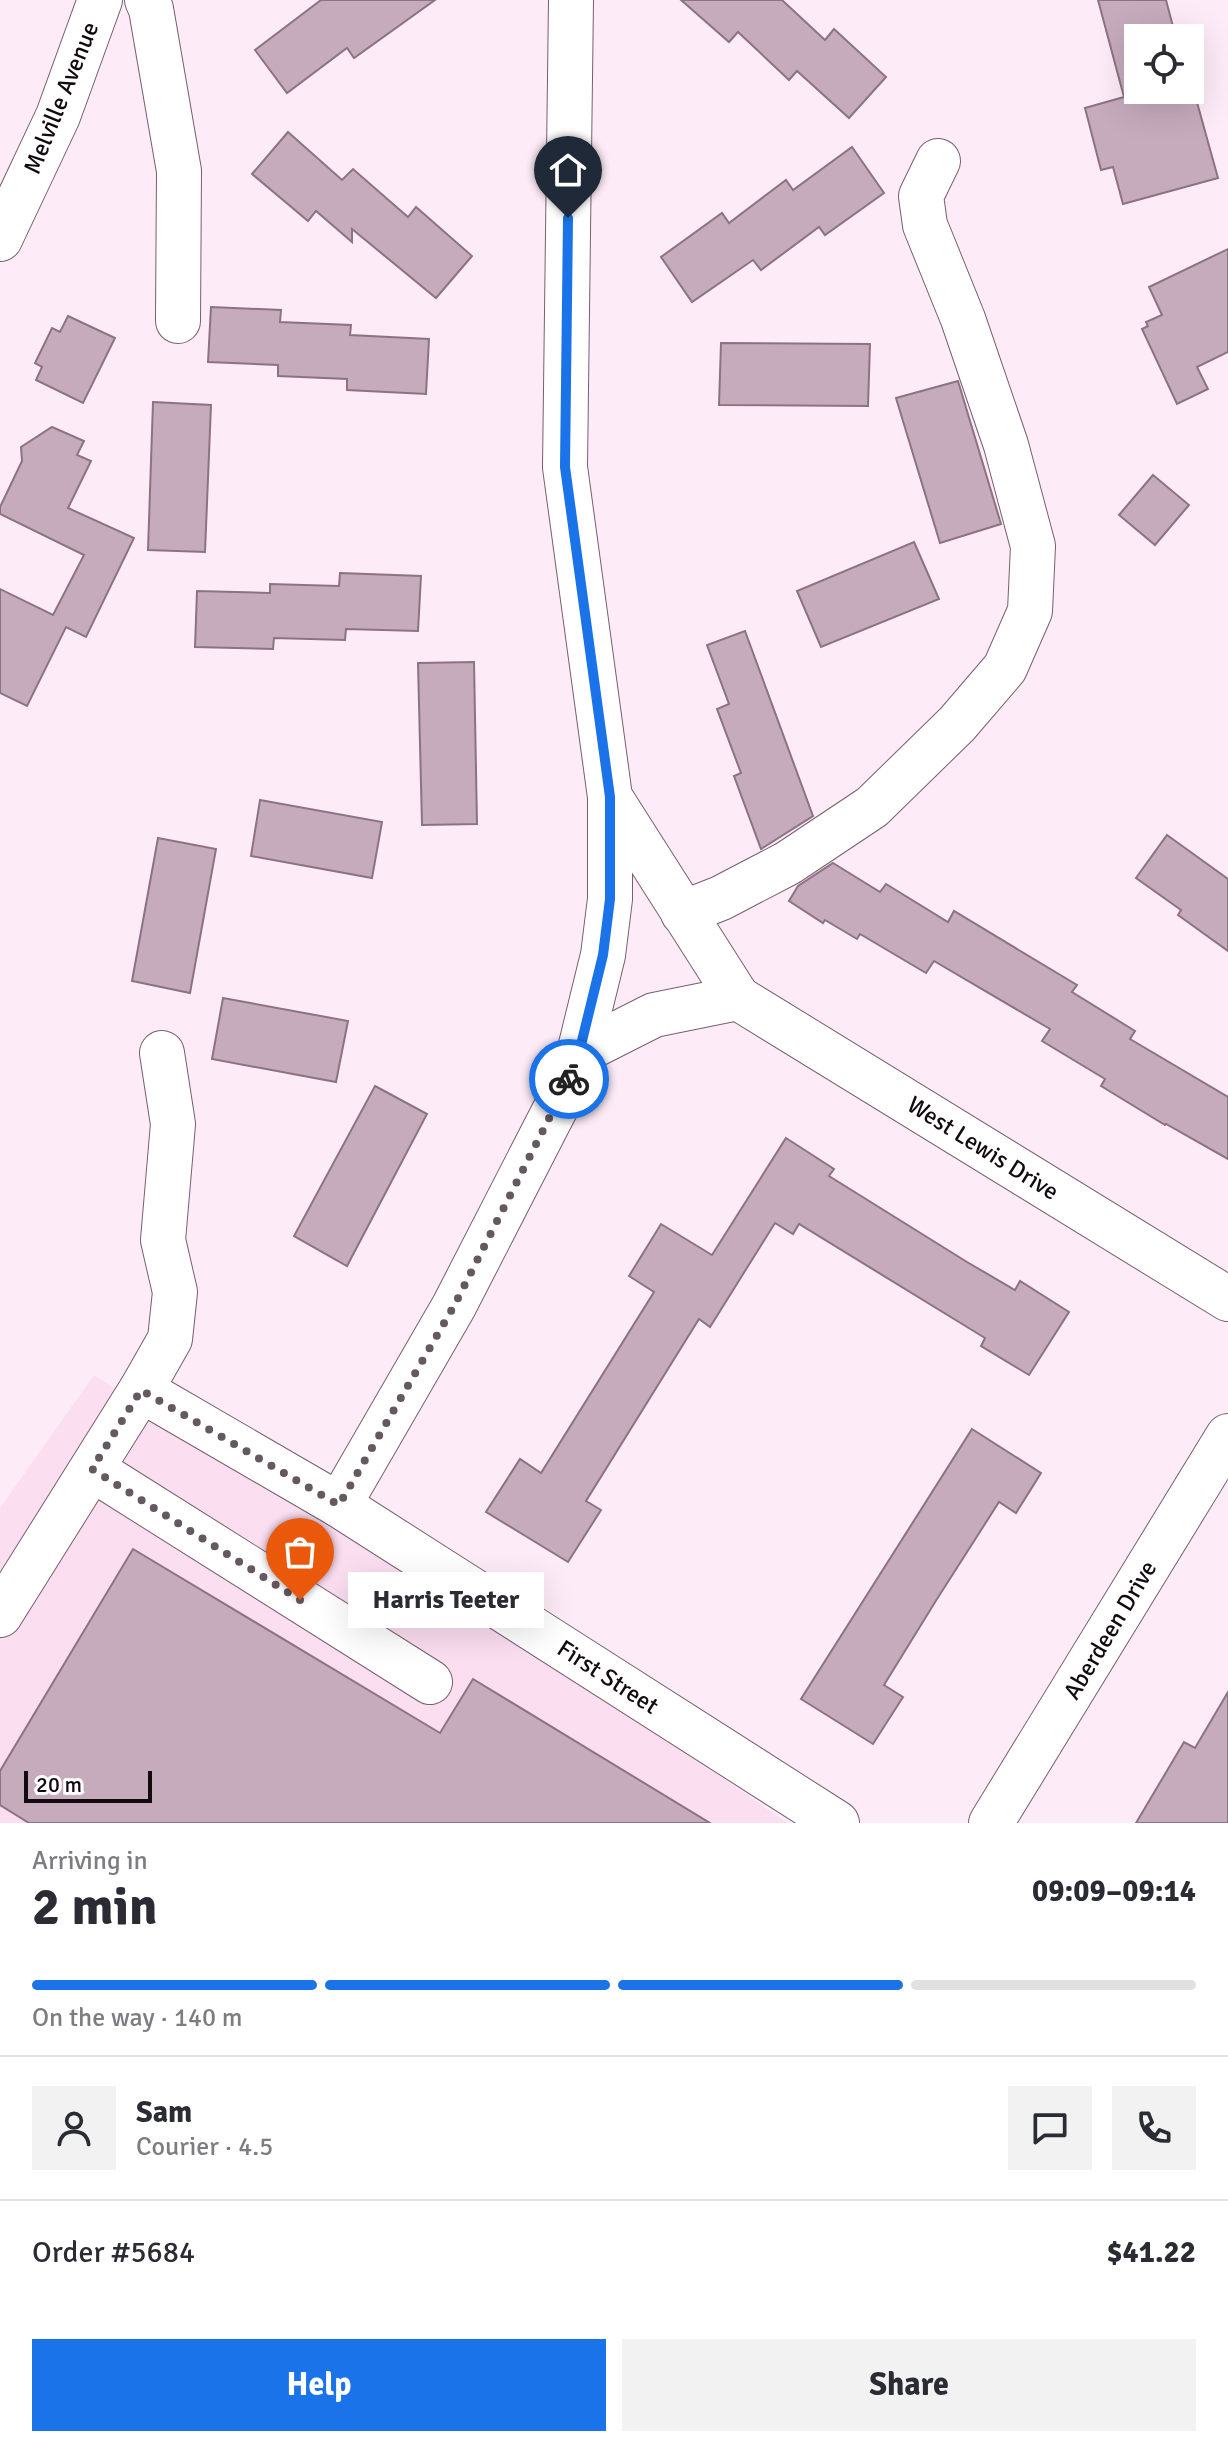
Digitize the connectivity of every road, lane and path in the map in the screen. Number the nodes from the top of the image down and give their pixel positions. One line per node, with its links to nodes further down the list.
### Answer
1 (100, 0): 5 (street, Melville Avenue)
2 (147, 0): 6 (street)
3 (571, 0): 7 (street)
4 (938, 161): 8 (street)
5 (0, 239)
6 (178, 321)
7 (610, 797): 8 (street, West Lewis Drive); 11 (street)
8 (683, 913): 9 (street, West Lewis Drive)
9 (738, 998): 11 (street); 12 (street, West Lewis Drive)
10 (162, 1053): 13 (street)
11 (579, 1053): 16 (street)
12 (1228, 1299)
13 (141, 1390): 15 (street); 16 (street, First Street)
14 (1228, 1436): 20 (street, Aberdeen Drive)
15 (92, 1469): 17 (street); 18 (street)
16 (339, 1505): 19 (street, First Street)
17 (0, 1615)
18 (430, 1682)
19 (837, 1823)
20 (991, 1823)

